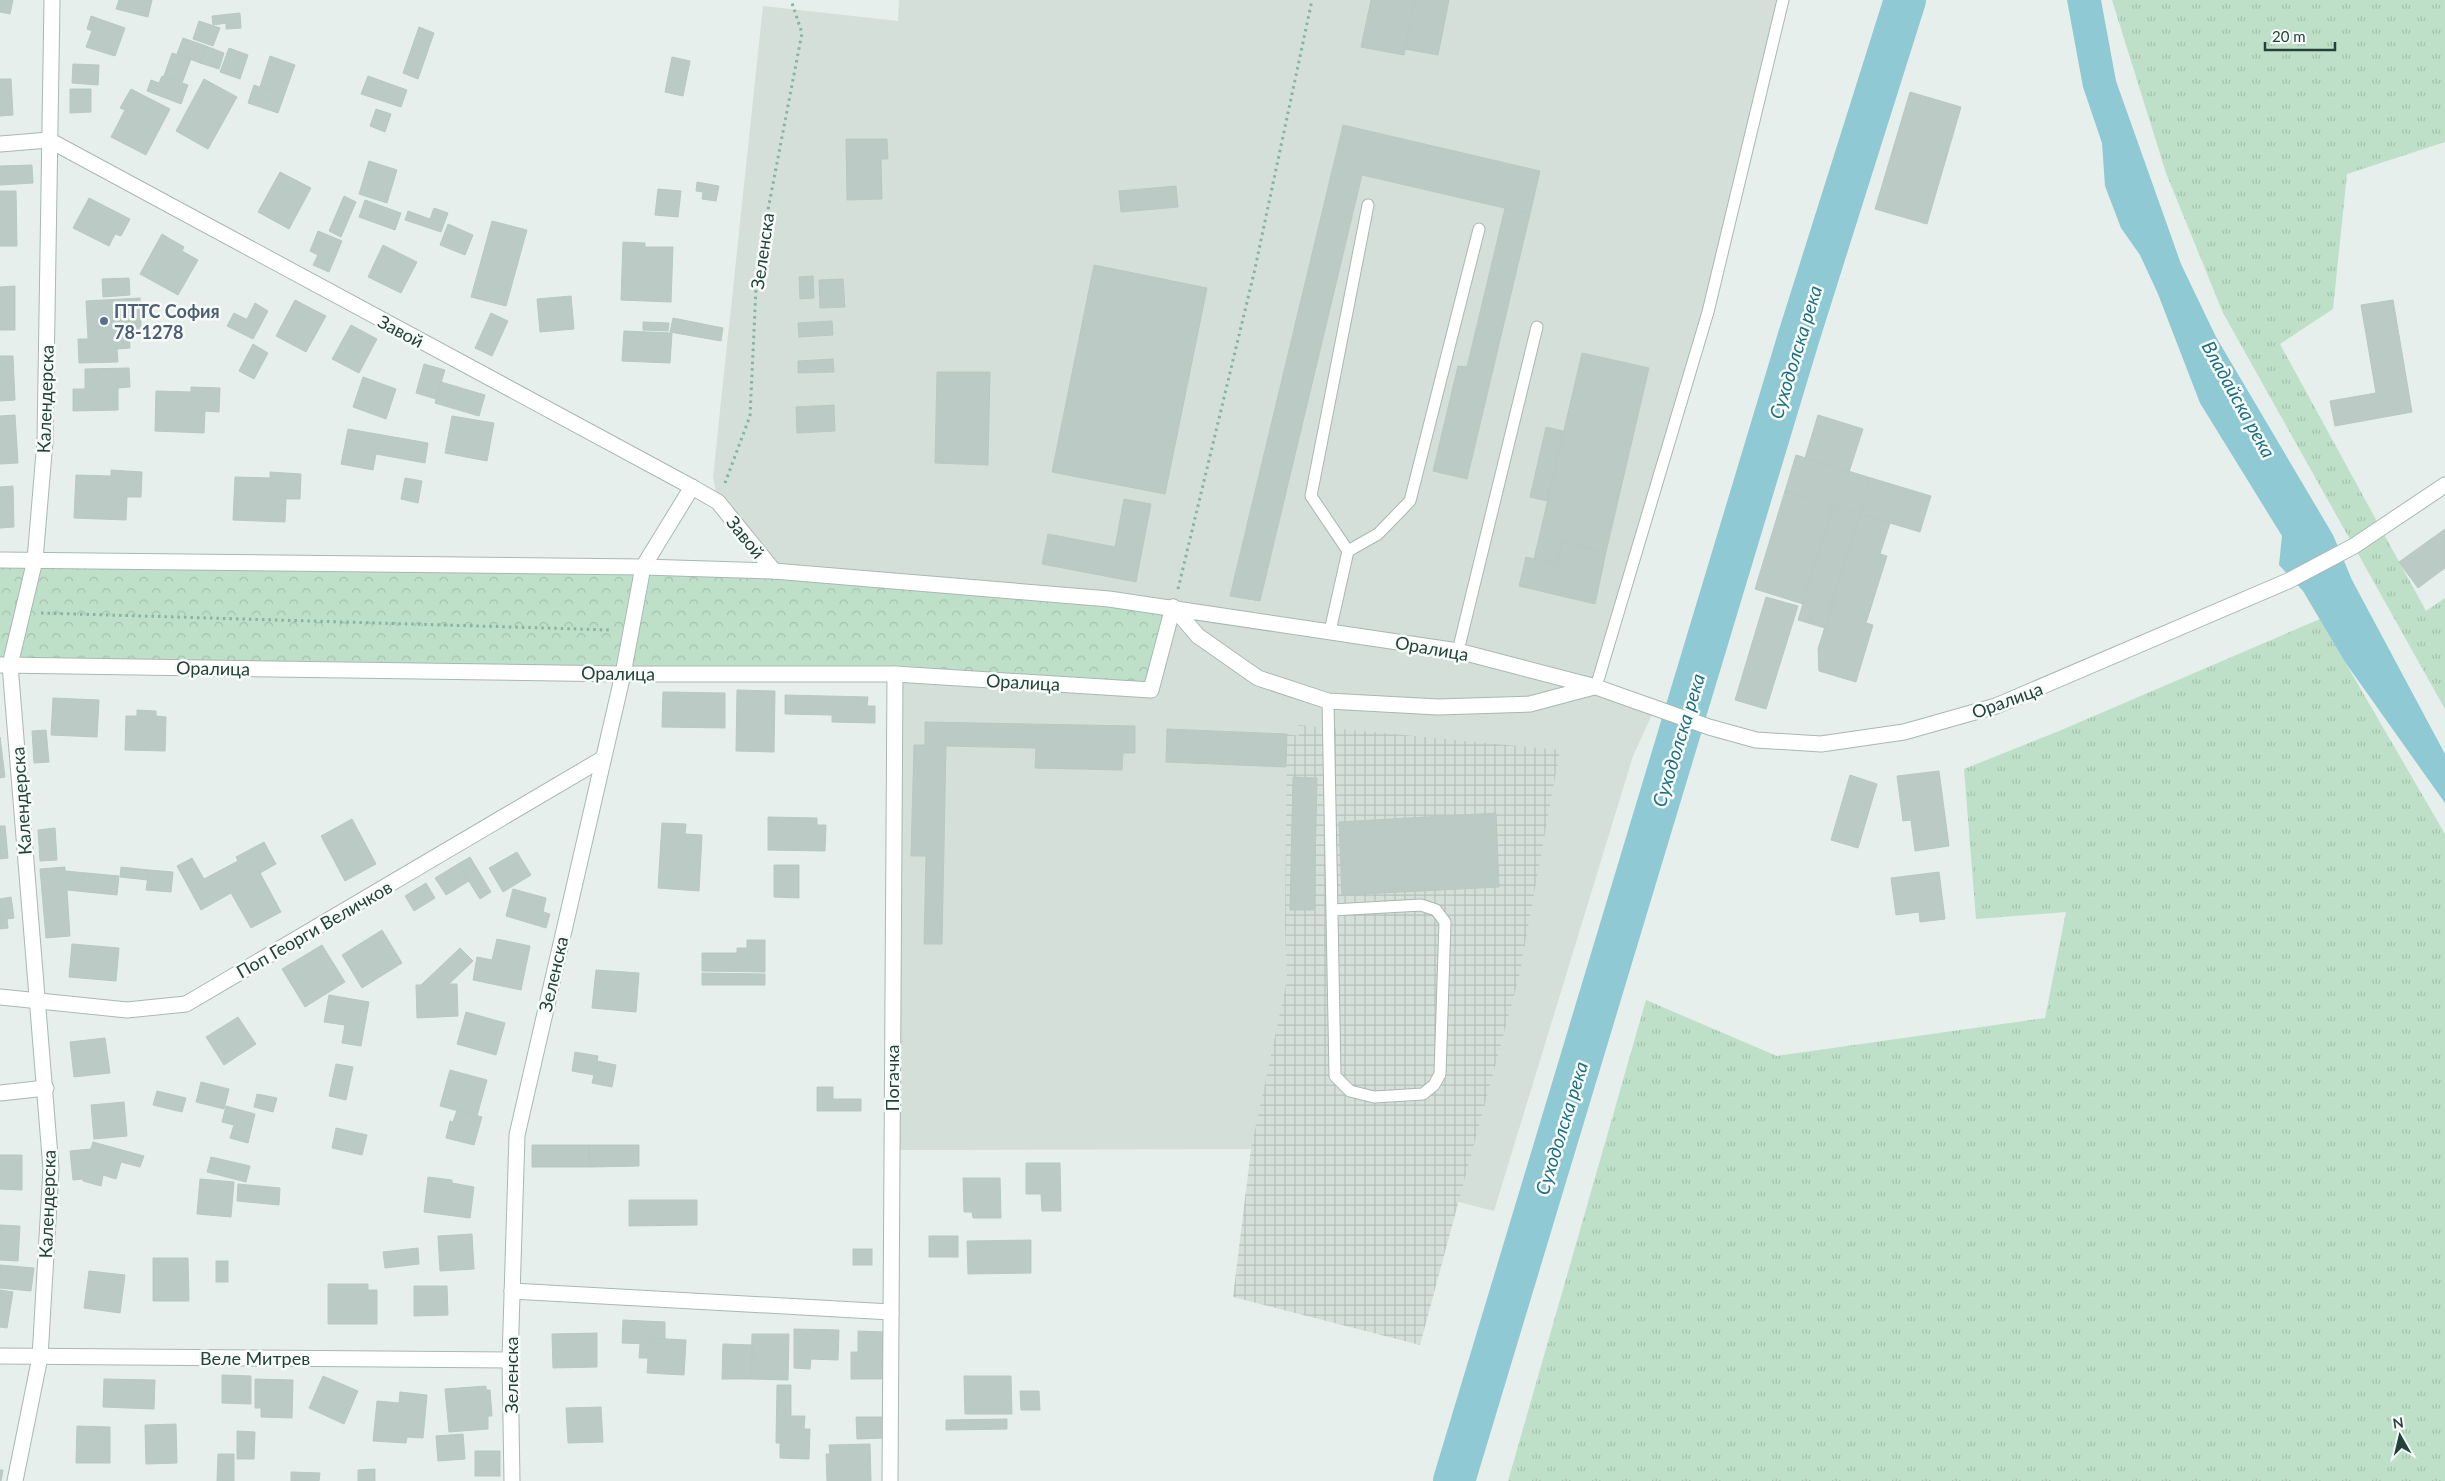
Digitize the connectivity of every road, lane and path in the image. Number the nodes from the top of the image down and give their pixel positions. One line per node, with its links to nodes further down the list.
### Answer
1 (52, 0): 5 (street, Календерска)
2 (792, 0): 12 (path, Зеленска)
3 (1312, 0): 18 (path)
4 (1783, 0): 26 (lane)
5 (50, 140): 6 (street); 11 (street, Завой); 15 (street, Календерска)
6 (0, 144)
7 (1368, 205): 13 (lane)
8 (1479, 229): 13 (lane)
9 (1536, 327): 22 (lane)
10 (2445, 485): 26 (street, Оралица)
11 (692, 487): 12 (street, Завой); 16 (street, Зеленска)
12 (718, 502): 17 (street, Завой)
13 (1348, 551): 21 (lane)
14 (0, 560): 15 (street, Оралица)
15 (35, 560): 16 (street, Оралица); 19 (street, Календерска)
16 (643, 567): 17 (street, Оралица); 20 (street, Зеленска)
17 (774, 571): 18 (street, Оралица)
18 (1173, 607): 21 (street, Оралица); 25 (street, Оралица); 27 (street)
19 (21, 612): 20 (path); 23 (street, Календерска)
20 (631, 631): 24 (street, Зеленска)
21 (1330, 631): 22 (street, Оралица)
22 (1458, 651): 26 (street, Оралица)
23 (5, 665): 24 (street, Оралица); 31 (street, Календерска)
24 (623, 674): 25 (street, Оралица); 28 (street, Зеленска)
25 (895, 674): 35 (street, Погачка)
26 (1596, 687): 27 (street)
27 (1328, 701): 29 (lane)
28 (602, 759): 31 (street, Поп Георги Величков); 34 (street, Зеленска)
29 (1332, 910): 29 (lane)
30 (0, 997): 31 (street, Поп Георги Величков)
31 (36, 1000): 32 (street, Календерска)
32 (46, 1088): 33 (street); 37 (street, Календерска)
33 (0, 1093)
34 (512, 1291): 35 (street); 38 (street, Зеленска)
35 (891, 1312): 41 (street, Погачка)
36 (0, 1356): 37 (street, Веле Митрев)
37 (40, 1357): 38 (street, Веле Митрев); 39 (street, Календерска)
38 (510, 1360): 40 (street, Зеленска)
39 (15, 1481)
40 (512, 1481)
41 (890, 1481)

